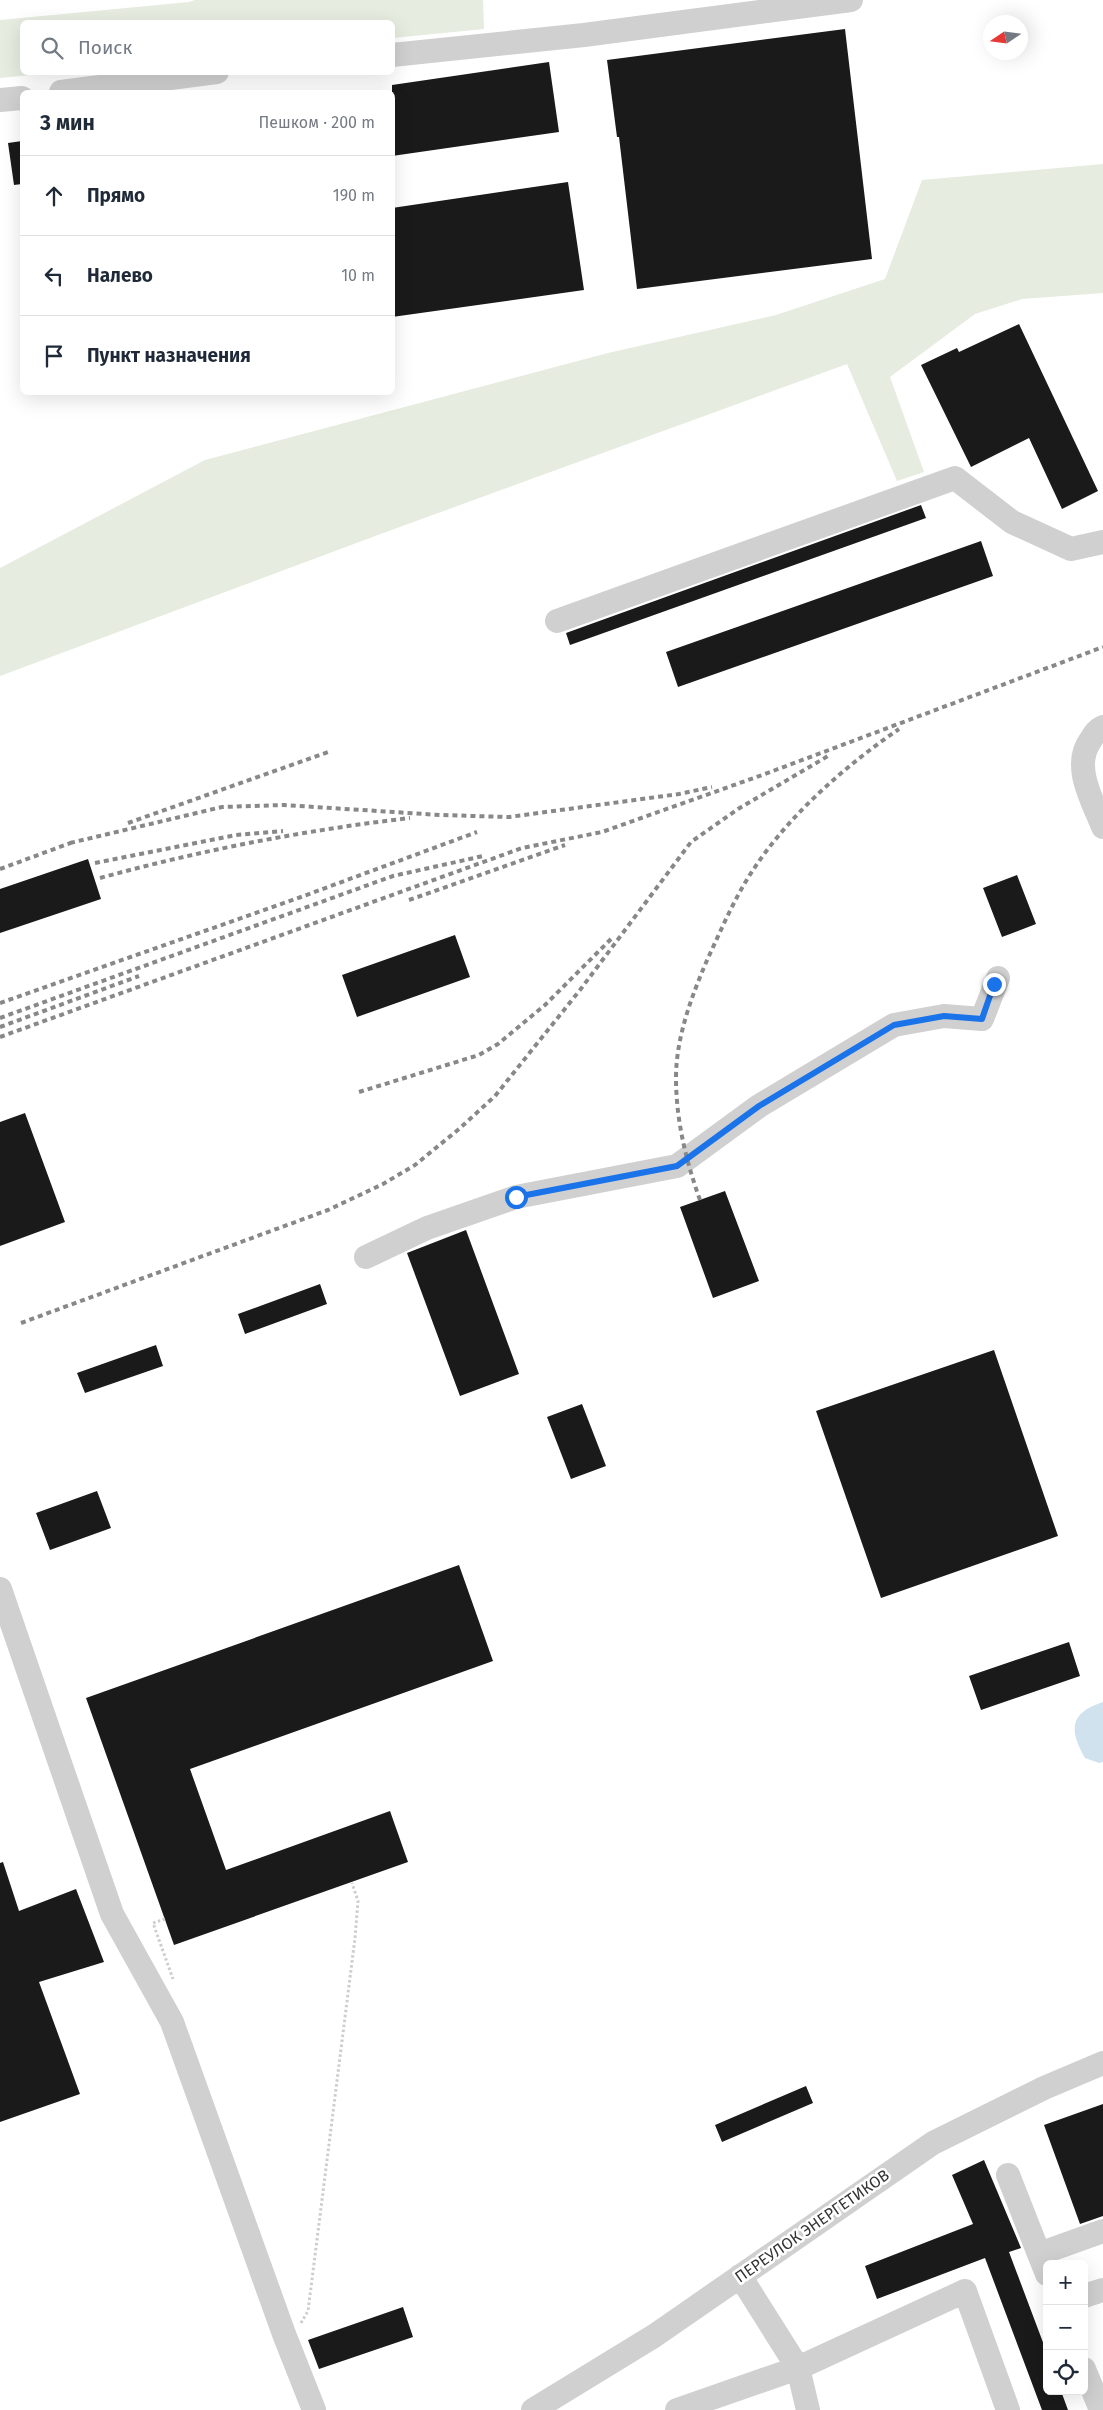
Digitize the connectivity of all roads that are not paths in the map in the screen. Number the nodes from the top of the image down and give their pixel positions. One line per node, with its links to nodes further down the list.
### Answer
1 (851, 0): 2 (street)
2 (395, 54)
3 (194, 75): 4 (street)
4 (77, 90)
5 (20, 98): 6 (street)
6 (0, 100)
7 (1103, 542): 8 (street)
8 (556, 621)
9 (1103, 727): 10 (street)
10 (1103, 827)
11 (998, 978): 12 (street)
12 (366, 1257)
13 (0, 1589): 24 (street)
14 (1103, 2063): 19 (street, ПЕРЕУЛОК ЭНЕРГЕТИКОВ)
15 (1008, 2175): 18 (street)
16 (1103, 2232): 17 (street)
17 (1050, 2260)
18 (1043, 2264)
19 (740, 2276): 22 (street); 25 (street, ПЕРЕУЛОК ЭНЕРГЕТИКОВ)
20 (1103, 2290): 21 (street)
21 (1088, 2295)
22 (798, 2368): 26 (street); 27 (street); 28 (street)
23 (1088, 2379): 29 (street)
24 (314, 2410)
25 (533, 2410)
26 (677, 2410)
27 (808, 2410)
28 (1008, 2410)
29 (1101, 2410)

